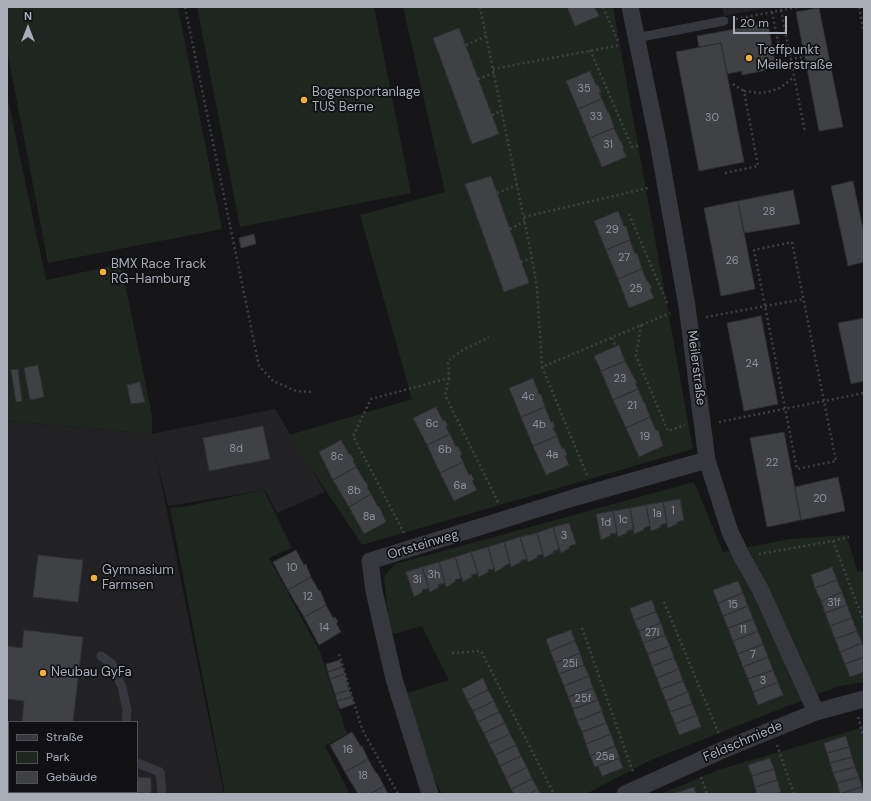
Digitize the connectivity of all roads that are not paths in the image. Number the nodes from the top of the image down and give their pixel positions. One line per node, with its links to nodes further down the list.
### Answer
1 (630, 7): 3 (street, Meilerstraße)
2 (724, 21): 3 (lane)
3 (637, 40): 4 (street, Meilerstraße)
4 (707, 460): 7 (street, Meilerstraße); 12 (street, Ortsteinweg)
5 (101, 656): 8 (lane)
6 (864, 699): 7 (street, Feldschmiede)
7 (816, 712): 10 (street, Feldschmiede)
8 (126, 721)
9 (138, 763): 11 (lane)
10 (631, 791)
11 (162, 794)
12 (430, 794)

